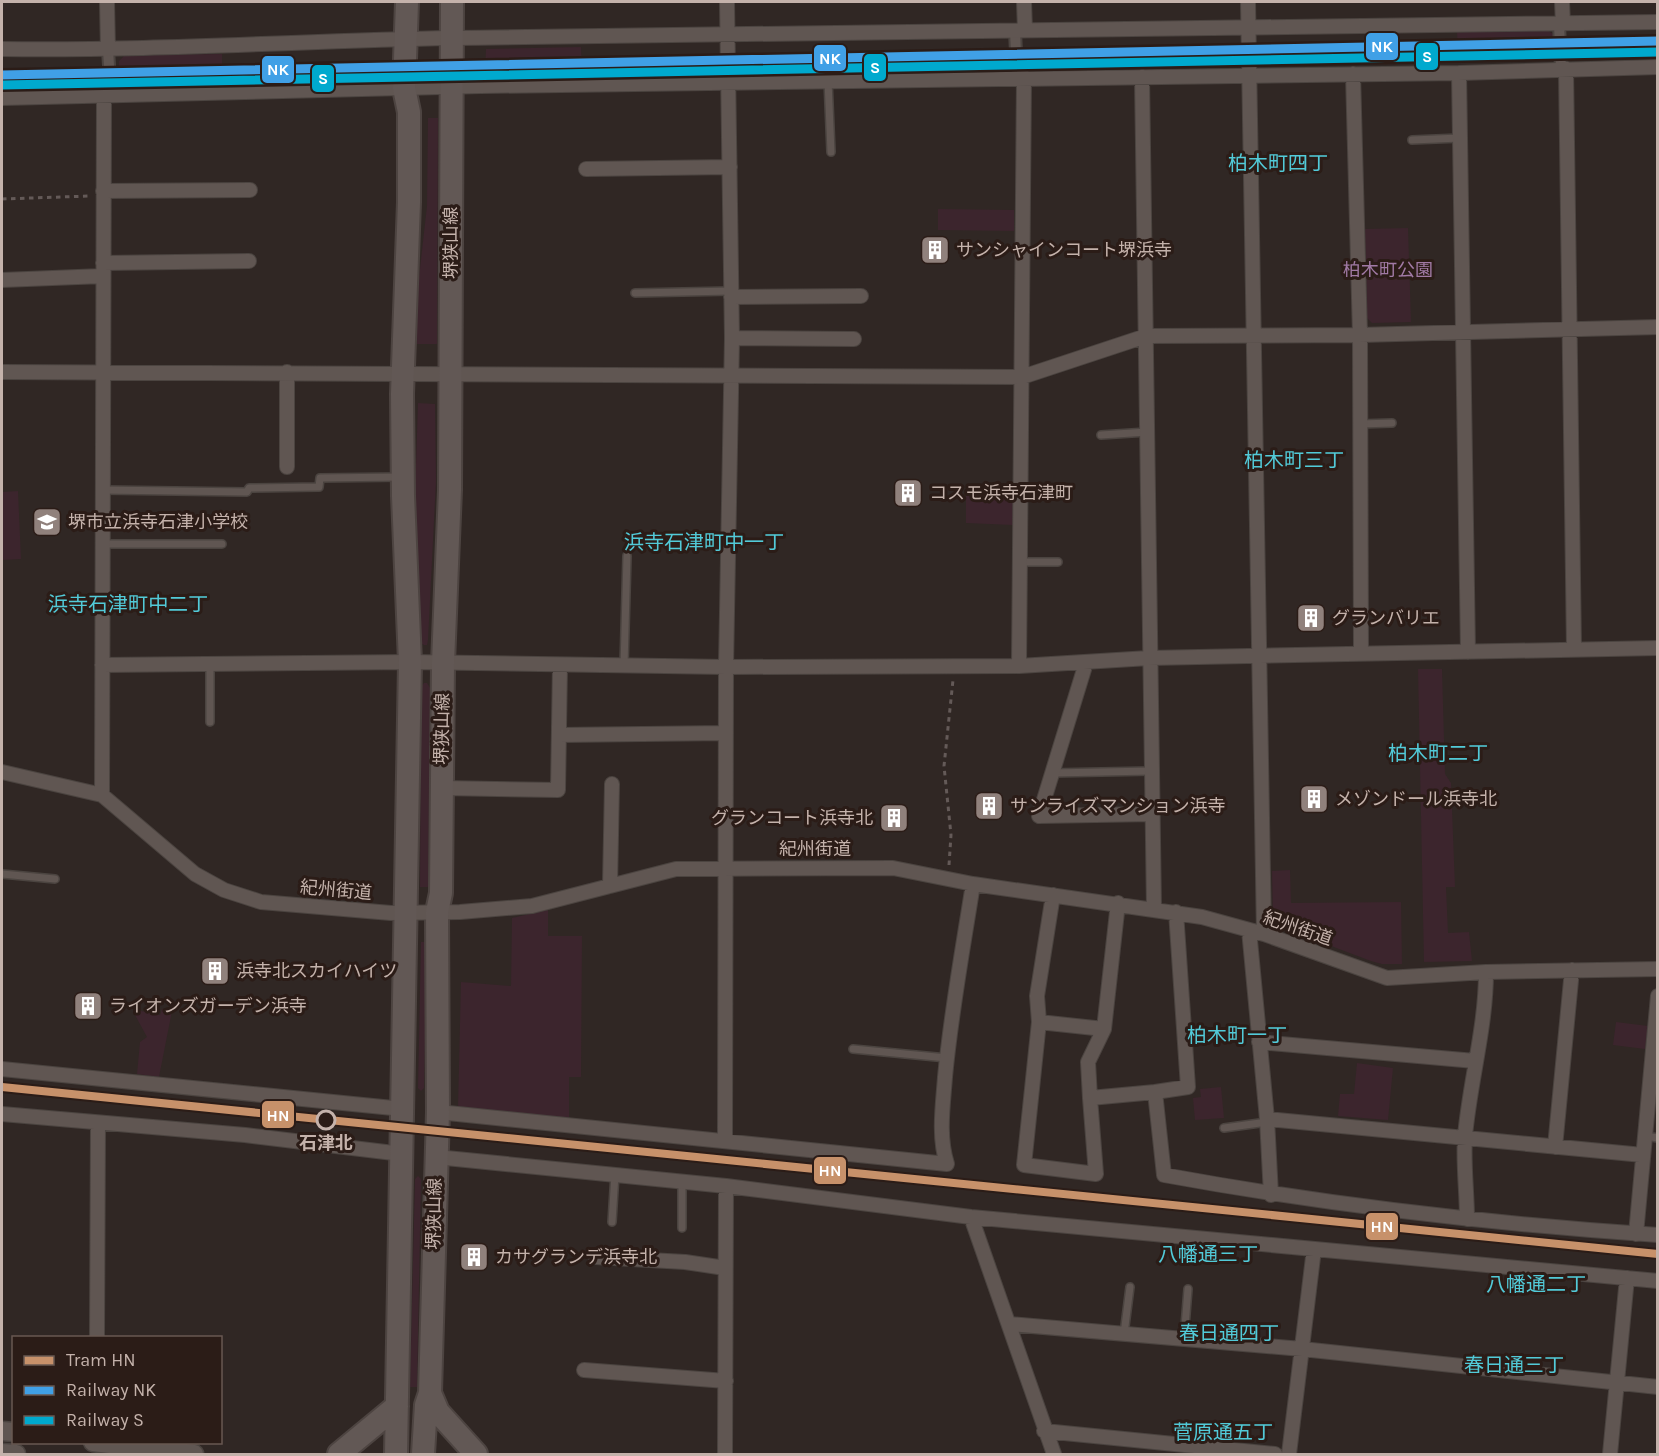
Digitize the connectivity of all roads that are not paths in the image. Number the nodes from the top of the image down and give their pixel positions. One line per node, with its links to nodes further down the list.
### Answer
1 (107, 2): 16 (street)
2 (407, 2): 13 (main road, 堺狭山線)
3 (452, 2): 14 (main road, 堺狭山線)
4 (727, 2): 12 (street)
5 (1024, 2): 10 (street)
6 (1248, 2): 11 (street)
7 (1562, 2): 9 (street)
8 (1658, 22): 9 (street)
9 (1561, 24): 11 (street); 18 (street)
10 (1020, 30): 11 (street); 12 (street); 22 (street)
11 (1249, 31): 21 (street)
12 (727, 37): 14 (street); 25 (street)
13 (406, 39): 14 (street); 16 (street); 27 (main road, 堺狭山線)
14 (451, 39): 26 (main road, 堺狭山線)
15 (2, 49): 16 (street)
16 (108, 50): 28 (street)
17 (1658, 67): 18 (street)
18 (1564, 69): 19 (street); 44 (street)
19 (1459, 73): 20 (street); 30 (street)
20 (1353, 74): 21 (street); 47 (street)
21 (1247, 76): 23 (street); 45 (street)
22 (1020, 77): 23 (street); 24 (street); 57 (street)
23 (1142, 77): 48 (street)
24 (828, 80): 25 (street); 32 (lane)
25 (730, 82): 26 (street); 33 (street)
26 (450, 87): 27 (street); 55 (main road, 堺狭山線)
27 (404, 88): 28 (street); 54 (main road, 堺狭山線)
28 (107, 96): 29 (street); 36 (street)
29 (2, 98)
30 (1460, 138): 31 (lane); 46 (street)
31 (1412, 140)
32 (831, 152)
33 (730, 167): 34 (street); 41 (street)
34 (586, 170)
35 (250, 190): 36 (street)
36 (103, 193): 38 (street)
37 (249, 261): 38 (street)
38 (103, 269): 39 (street); 52 (street)
39 (2, 280)
40 (635, 292): 41 (lane)
41 (731, 294): 42 (street); 49 (street)
42 (861, 296)
43 (1658, 327): 44 (street)
44 (1569, 331): 46 (street); 71 (street)
45 (1253, 333): 47 (street); 48 (street); 74 (street)
46 (1464, 333): 47 (street); 72 (street)
47 (1360, 335): 59 (street)
48 (1146, 336): 57 (street); 60 (street)
49 (732, 338): 50 (street); 56 (street)
50 (854, 339)
51 (2, 372): 52 (street)
52 (103, 372): 53 (street); 64 (street)
53 (287, 372): 54 (street); 62 (street)
54 (403, 373): 55 (street); 63 (main road, 堺狭山線)
55 (450, 373): 56 (street); 78 (main road, 堺狭山線)
56 (730, 376): 57 (street); 84 (street)
57 (1022, 377): 68 (street)
58 (1392, 423): 59 (lane)
59 (1360, 424): 73 (street)
60 (1147, 432): 61 (lane); 75 (street)
61 (1101, 435)
62 (287, 466)
63 (403, 477): 64 (lane); 76 (main road, 堺狭山線)
64 (103, 490): 65 (street)
65 (102, 544): 66 (lane); 80 (street)
66 (222, 544)
67 (627, 556): 82 (lane)
68 (1020, 562): 69 (lane); 83 (street)
69 (1058, 562)
70 (1658, 648): 71 (street)
71 (1574, 650): 72 (street)
72 (1468, 652): 73 (street)
73 (1362, 654): 74 (street)
74 (1258, 656): 75 (street); 107 (street)
75 (1149, 658): 79 (street); 88 (street)
76 (410, 662): 77 (street); 78 (street); 105 (main road, 堺狭山線)
77 (210, 663): 80 (street); 85 (lane)
78 (443, 663): 81 (street); 92 (main road, 堺狭山線)
79 (1086, 663): 83 (street); 90 (street)
80 (102, 664): 93 (street)
81 (560, 665): 82 (street); 87 (street)
82 (624, 666): 84 (street)
83 (1019, 666): 84 (street)
84 (726, 667): 86 (street)
85 (210, 722)
86 (726, 733): 87 (street); 95 (street)
87 (559, 735): 92 (street)
88 (1151, 771): 90 (lane); 94 (street)
89 (2, 772): 93 (street, 紀州街道)
90 (1052, 773): 94 (street)
91 (612, 784): 99 (street)
92 (442, 788): 103 (main road, 堺狭山線)
93 (102, 795): 105 (street, 紀州街道)
94 (1152, 814): 102 (street)
95 (727, 867): 98 (street, 紀州街道); 99 (street, 紀州街道); 129 (street)
96 (2, 874): 97 (lane)
97 (55, 879)
98 (973, 884): 100 (street, 紀州街道); 116 (street)
99 (610, 886): 103 (street, 紀州街道)
100 (1053, 895): 101 (street, 紀州街道); 112 (street)
101 (1118, 903): 102 (street, 紀州街道); 113 (street)
102 (1154, 909): 104 (street, 紀州街道)
103 (436, 912): 105 (street, 紀州街道); 122 (main road, 堺狭山線)
104 (1176, 912): 106 (street, 紀州街道); 119 (street)
105 (407, 913): 121 (main road, 堺狭山線)
106 (1249, 930): 107 (street, 紀州街道); 114 (street)
107 (1264, 934): 110 (street, 紀州街道)
108 (1658, 969): 109 (street, 紀州街道)
109 (1572, 970): 110 (street, 紀州街道); 130 (street)
110 (1486, 972): 117 (street)
111 (1658, 996): 127 (street)
112 (1039, 1022): 113 (street); 120 (street)
113 (1104, 1029): 120 (street)
114 (1259, 1042): 117 (street); 124 (street)
115 (853, 1049): 116 (lane)
116 (947, 1058): 129 (street)
117 (1474, 1061): 128 (street)
118 (2, 1069): 121 (street)
119 (1155, 1092): 120 (street); 137 (street)
120 (1090, 1098)
121 (403, 1109): 131 (main road, 堺狭山線)
122 (438, 1112): 129 (street); 133 (main road, 堺狭山線)
123 (2, 1114): 125 (street)
124 (1267, 1120): 126 (lane); 128 (street); 137 (street)
125 (98, 1123): 131 (street); 153 (street)
126 (1224, 1128)
127 (1651, 1137): 132 (street)
128 (1465, 1138): 130 (street); 139 (street)
129 (725, 1141)
130 (1555, 1147): 132 (street)
131 (402, 1154): 161 (main road, 堺狭山線)
132 (1643, 1155): 142 (street)
133 (436, 1157): 134 (street); 160 (main road, 堺狭山線)
134 (615, 1174): 135 (street); 140 (lane)
135 (682, 1181): 136 (street); 141 (lane)
136 (726, 1186): 138 (street); 146 (street)
137 (1271, 1195): 139 (street)
138 (971, 1217): 144 (street); 151 (street)
139 (1467, 1219): 142 (street)
140 (612, 1222)
141 (682, 1228)
142 (1636, 1234): 143 (street)
143 (1658, 1236)
144 (1314, 1249): 147 (street); 155 (street)
145 (596, 1257): 146 (street)
146 (725, 1268): 157 (street)
147 (1627, 1278): 148 (street); 158 (street)
148 (1658, 1281)
149 (1130, 1287): 152 (lane)
150 (1188, 1289): 154 (lane)
151 (1009, 1324): 152 (street); 162 (street)
152 (1124, 1334): 154 (street)
153 (97, 1336)
154 (1184, 1339): 155 (street)
155 (1302, 1349): 158 (street); 174 (street)
156 (584, 1370): 157 (street)
157 (726, 1381): 171 (street)
158 (1617, 1384): 159 (street); 175 (street)
159 (1658, 1387)
160 (430, 1393): 169 (main road, 堺狭山線); 170 (main road)
161 (397, 1406): 167 (main road); 168 (main road, 堺狭山線)
162 (1044, 1431): 172 (street); 173 (street)
163 (104, 1444): 166 (street)
164 (2, 1453): 165 (street)
165 (16, 1455)
166 (194, 1455)
167 (339, 1455)
168 (396, 1455)
169 (423, 1455)
170 (477, 1455)
171 (725, 1455)
172 (1054, 1455)
173 (1275, 1455)
174 (1289, 1455)
175 (1610, 1455)

